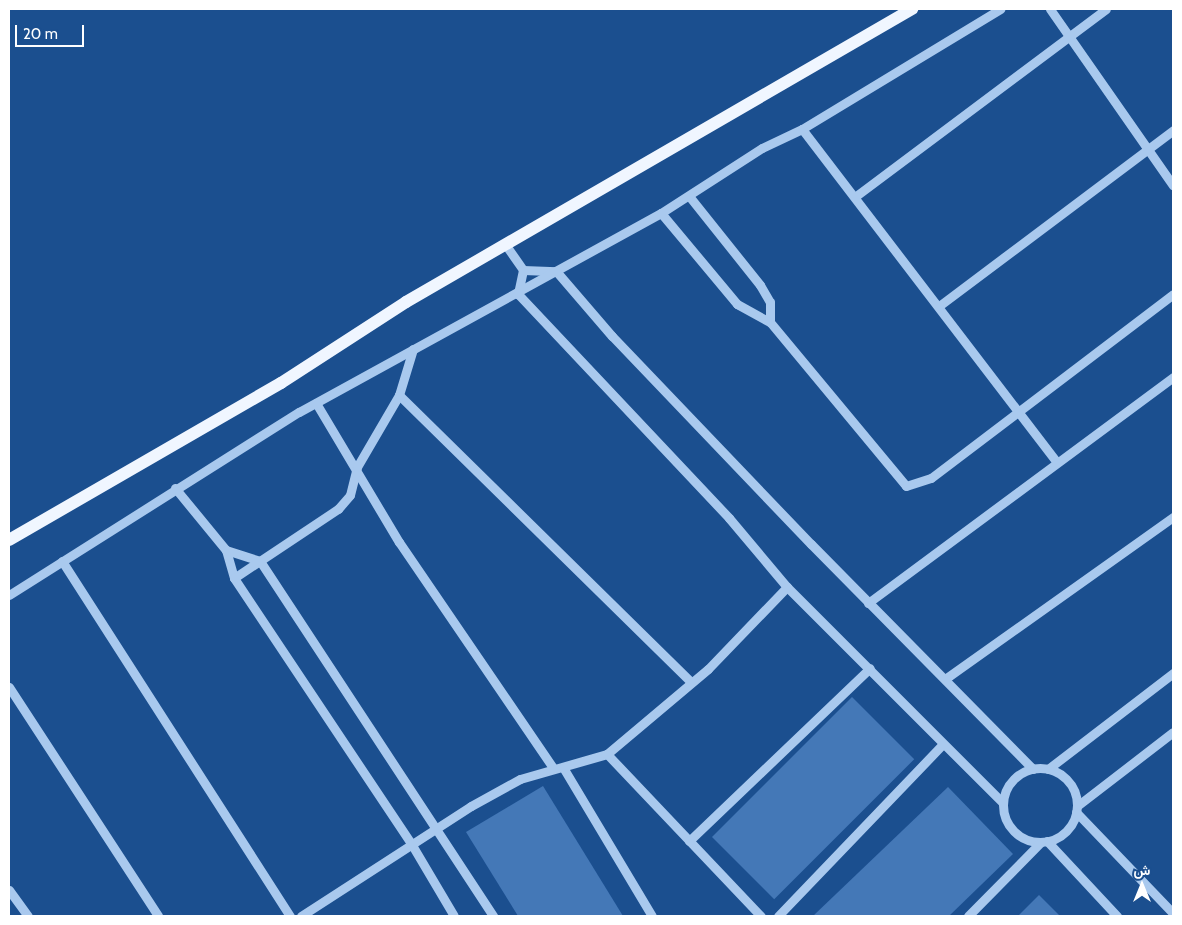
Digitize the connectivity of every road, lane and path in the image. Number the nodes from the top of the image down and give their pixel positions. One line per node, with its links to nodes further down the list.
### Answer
1 (912, 9): 13 (main road)
2 (1000, 9): 6 (street)
3 (1050, 9): 5 (street)
4 (1106, 9): 5 (street)
5 (1069, 35): 8 (street); 11 (street)
6 (802, 129): 10 (street); 11 (street)
7 (1173, 130): 8 (street)
8 (1148, 149): 9 (street); 18 (street)
9 (1173, 185)
10 (689, 196): 12 (street); 19 (street)
11 (856, 196): 18 (street)
12 (661, 213): 15 (street); 19 (street)
13 (504, 244): 14 (street); 29 (main road)
14 (523, 270): 15 (street); 16 (street)
15 (556, 271): 16 (street); 36 (street)
16 (518, 294): 20 (street); 34 (street)
17 (1173, 294): 24 (street)
18 (939, 306): 24 (street)
19 (770, 322): 24 (street)
20 (413, 349): 22 (street); 23 (street)
21 (1173, 378): 25 (street)
22 (398, 395): 26 (street); 40 (street)
23 (316, 403): 26 (street); 27 (street)
24 (1018, 411): 25 (street)
25 (1056, 461): 36 (street)
26 (357, 467): 32 (street); 45 (street)
27 (175, 488): 30 (street); 31 (street)
28 (1173, 517): 39 (street)
29 (9, 540)
30 (226, 550): 32 (street); 33 (street)
31 (62, 560): 35 (street); 59 (street)
32 (260, 560): 33 (street); 51 (street)
33 (234, 578): 54 (street)
34 (787, 586): 37 (street); 40 (street)
35 (9, 595)
36 (868, 603): 39 (street)
37 (870, 668): 43 (street); 52 (street)
38 (1173, 673): 48 (street)
39 (945, 679): 46 (street)
40 (691, 682): 44 (street)
41 (9, 687): 58 (street)
42 (1173, 732): 50 (street)
43 (942, 745): 49 (street); 65 (street)
44 (607, 754): 47 (street); 52 (street)
45 (553, 768): 47 (street); 51 (street)
46 (1033, 768): 48 (street); 49 (street)
47 (564, 769): 63 (street)
48 (1048, 769): 50 (street)
49 (1003, 802): 53 (street)
50 (1077, 809): 53 (street); 56 (street)
51 (437, 828): 54 (street); 62 (street)
52 (689, 841): 64 (street)
53 (1044, 841): 66 (street); 67 (street)
54 (412, 845): 60 (street); 61 (street)
55 (9, 890): 57 (street)
56 (1173, 913)
57 (28, 916)
58 (158, 916)
59 (290, 916)
60 (301, 916)
61 (454, 916)
62 (493, 916)
63 (652, 916)
64 (761, 916)
65 (778, 916)
66 (968, 916)
67 (1117, 916)

